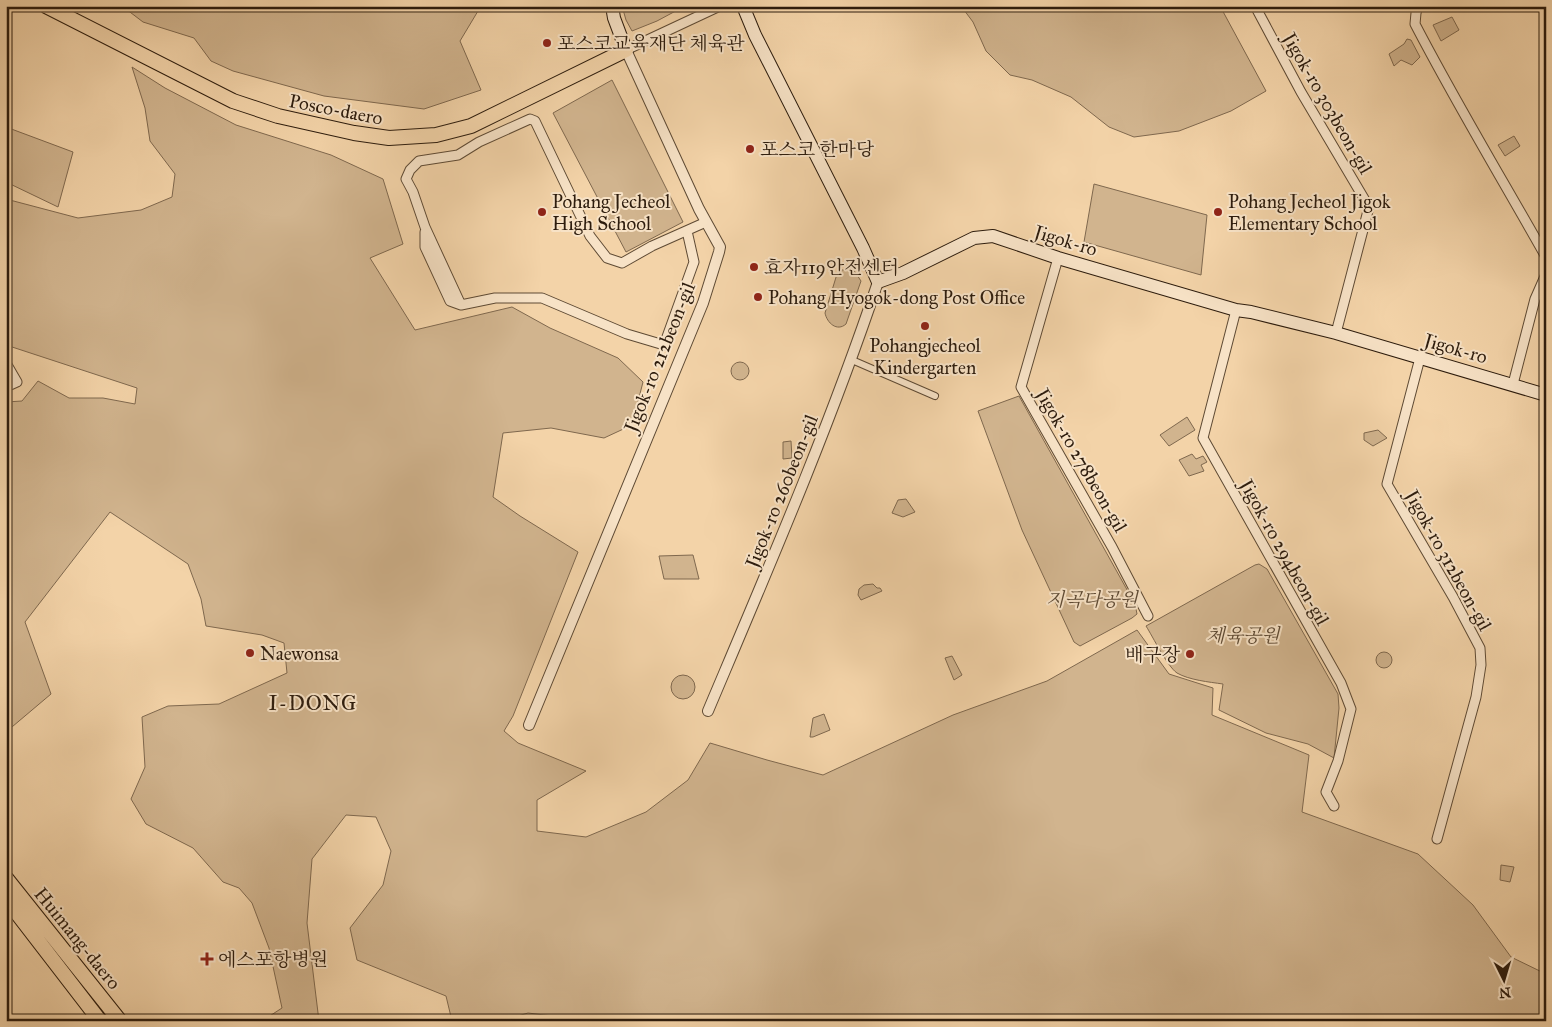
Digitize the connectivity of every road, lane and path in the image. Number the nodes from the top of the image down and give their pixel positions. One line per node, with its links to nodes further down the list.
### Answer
1 (46, 6): 7 (main road, Posco-daero)
2 (612, 6): 7 (main road, Jigok-ro 212beon-gil)
3 (720, 6): 7 (street)
4 (743, 6): 13 (main road)
5 (1255, 6): 15 (street, Jigok-ro 303beon-gil)
6 (1418, 6): 10 (street)
7 (626, 50): 8 (street, Jigok-ro 212beon-gil)
8 (706, 222): 9 (street); 25 (street, Jigok-ro 212beon-gil)
9 (687, 231): 9 (street)
10 (1546, 257)
11 (1058, 258): 13 (main road, Jigok-ro); 14 (main road, Jigok-ro); 23 (street, Jigok-ro 278beon-gil)
12 (1546, 274): 19 (street)
13 (878, 282): 17 (street, Jigok-ro 260beon-gil)
14 (1236, 310): 15 (main road, Jigok-ro); 26 (street, Jigok-ro 294beon-gil)
15 (1336, 333): 16 (main road, Jigok-ro)
16 (1420, 358): 19 (main road, Jigok-ro); 27 (street, Jigok-ro 312beon-gil)
17 (852, 360): 22 (street); 24 (street, Jigok-ro 260beon-gil)
18 (6, 363): 20 (street)
19 (1513, 384): 21 (main road, Jigok-ro)
20 (6, 387)
21 (1546, 395)
22 (935, 396)
23 (1148, 616)
24 (708, 711)
25 (528, 725)
26 (1334, 806)
27 (1437, 839)
28 (6, 878): 31 (main road, Huimang-daero)
29 (6, 899): 30 (main road, Huimang-daero)
30 (100, 1021)
31 (120, 1021)

